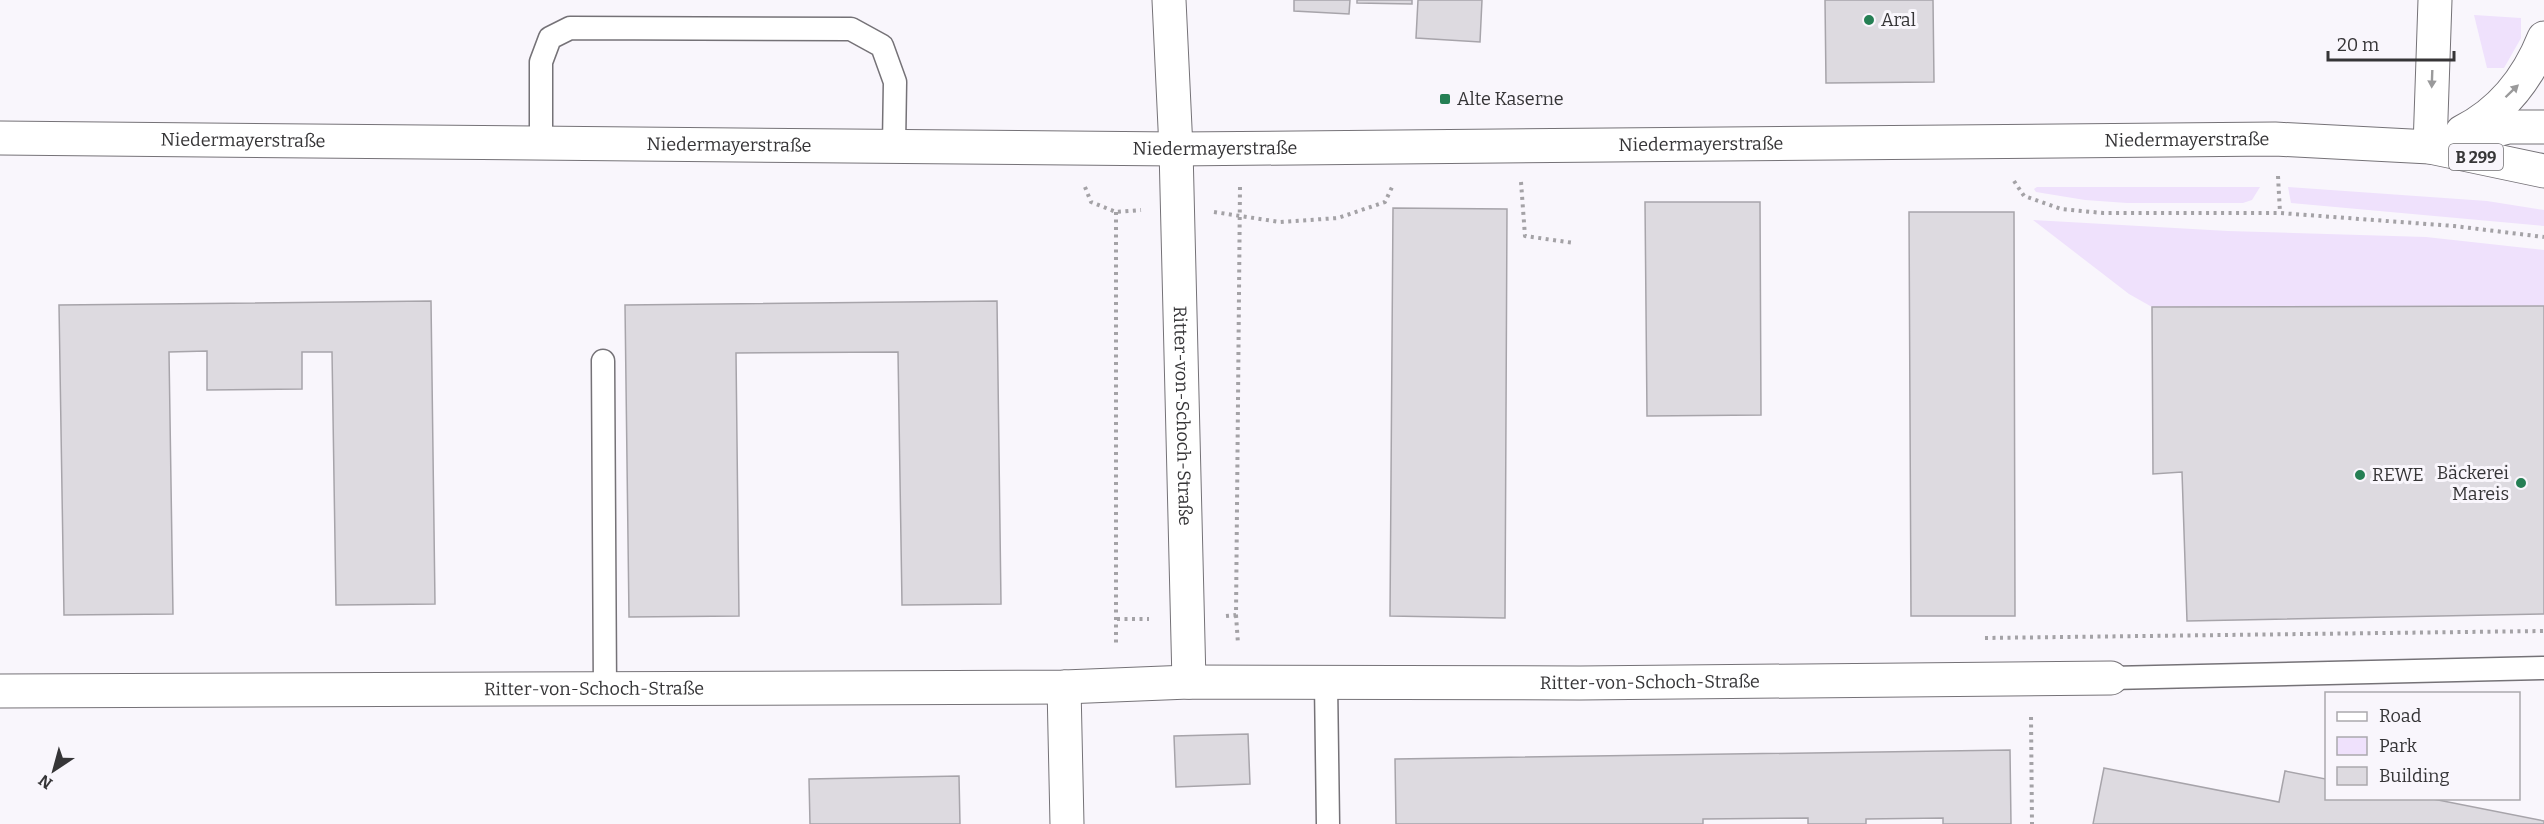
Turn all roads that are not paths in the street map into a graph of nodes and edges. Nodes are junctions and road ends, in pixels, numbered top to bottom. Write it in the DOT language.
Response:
graph roads {
  1 [pos="1169,0"];
  2 [pos="2435,0"];
  3 [pos="2544,38"];
  4 [pos="2544,127"];
  5 [pos="0,138"];
  6 [pos="541,142"];
  7 [pos="894,145"];
  8 [pos="2430,147"];
  9 [pos="1176,149"];
  10 [pos="2544,171"];
  11 [pos="603,362"];
  12 [pos="2544,668"];
  13 [pos="2111,678"];
  14 [pos="1189,682"];
  15 [pos="1326,683"];
  16 [pos="1064,687"];
  17 [pos="605,689"];
  18 [pos="0,691"];
  19 [pos="1067,824"];
  20 [pos="1328,824"];
  1 -- 9 [label="main road, Ritter-von-Schoch-Straße"];
  2 -- 8 [label="main road, B 299, one-way"];
  8 -- 3 [label="main road, one-way"];
  4 -- 8 [label="main road, Niedermayerstraße"];
  5 -- 6 [label="main road, Niedermayerstraße"];
  6 -- 7 [label="main road, Niedermayerstraße"];
  6 -- 7 [label="lane"];
  7 -- 9 [label="main road, Niedermayerstraße"];
  8 -- 9 [label="main road, Niedermayerstraße"];
  8 -- 10 [label="main road, Niedermayerstraße / B 299"];
  9 -- 14 [label="main road, Ritter-von-Schoch-Straße"];
  11 -- 17 [label="lane"];
  12 -- 13 [label="lane"];
  13 -- 15 [label="main road, Ritter-von-Schoch-Straße"];
  14 -- 15 [label="main road, Ritter-von-Schoch-Straße"];
  14 -- 16 [label="main road, Ritter-von-Schoch-Straße"];
  15 -- 20 [label="lane"];
  16 -- 17 [label="main road, Ritter-von-Schoch-Straße"];
  16 -- 19 [label="main road"];
  17 -- 18 [label="main road, Ritter-von-Schoch-Straße"];
}
